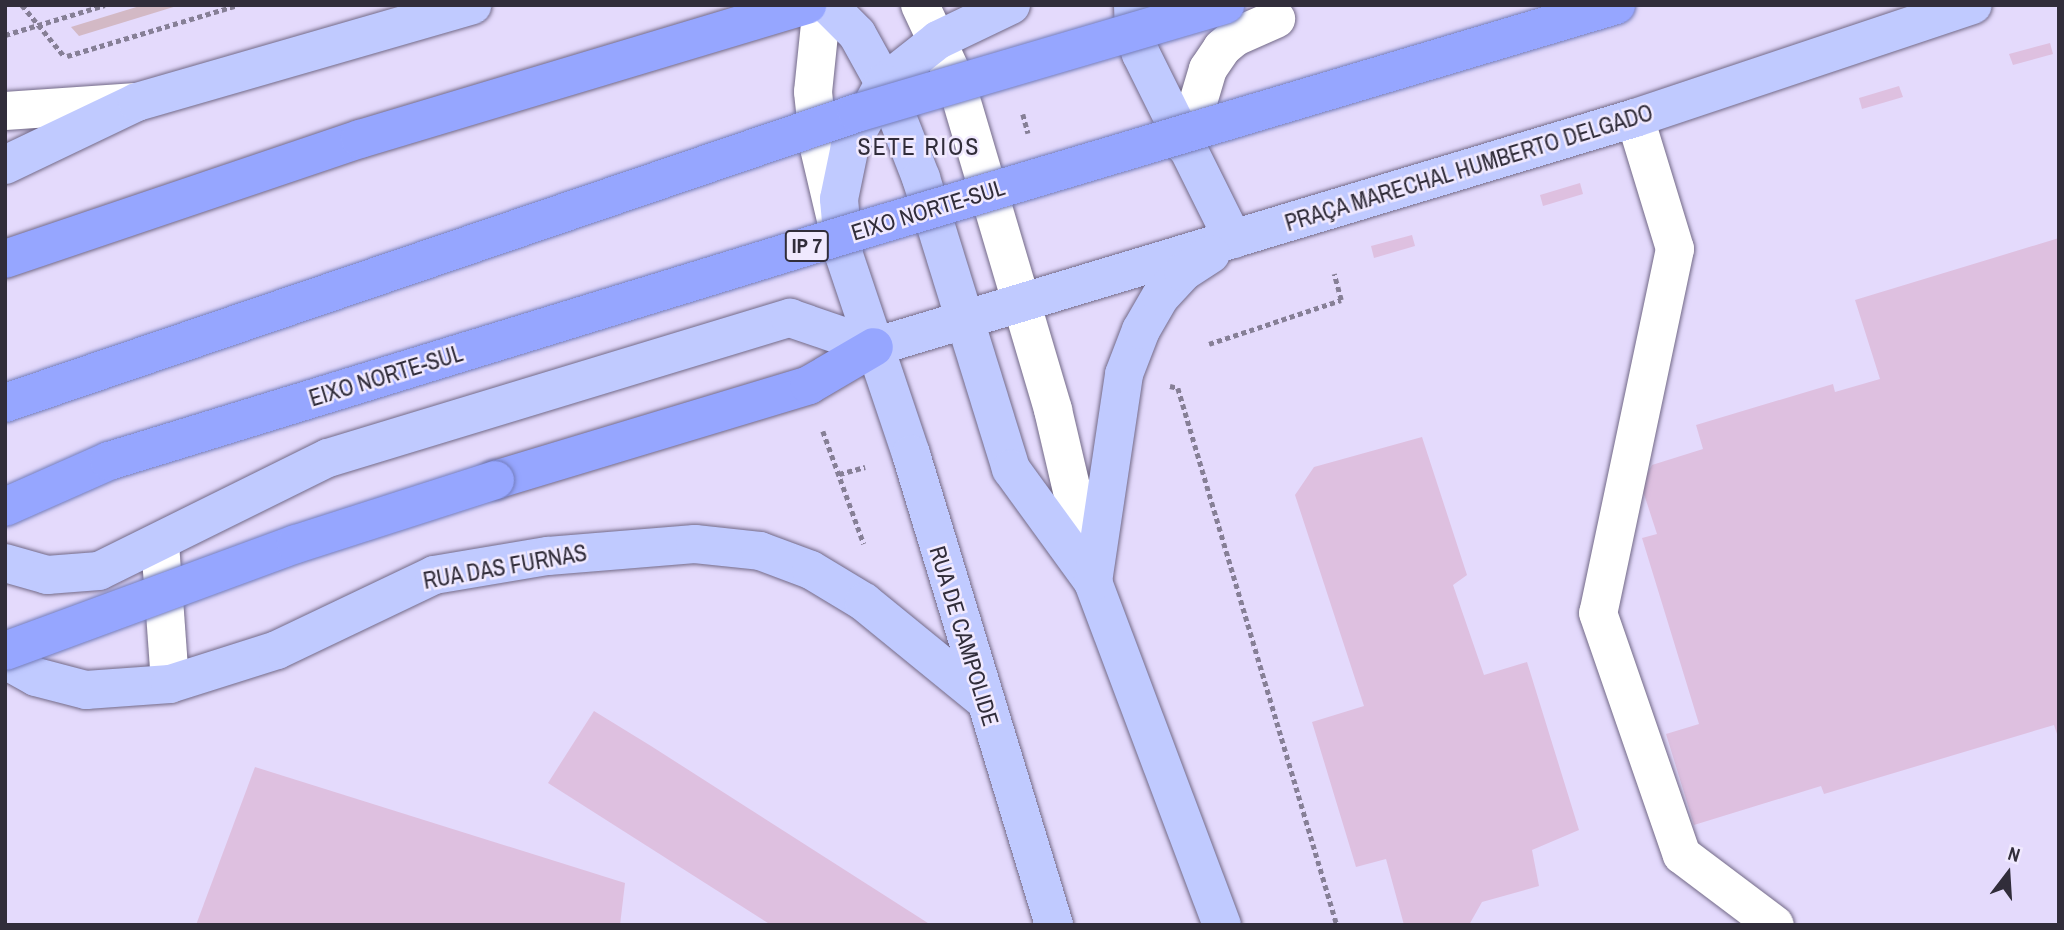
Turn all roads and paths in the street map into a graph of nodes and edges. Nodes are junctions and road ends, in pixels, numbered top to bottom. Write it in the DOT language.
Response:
graph roads {
  1 [pos="22,5"];
  2 [pos="106,5"];
  3 [pos="238,5"];
  4 [pos="472,5"];
  5 [pos="807,5"];
  6 [pos="822,5"];
  7 [pos="828,5"];
  8 [pos="920,5"];
  9 [pos="1011,5"];
  10 [pos="1133,5"];
  11 [pos="1225,5"];
  12 [pos="1616,5"];
  13 [pos="1973,5"];
  14 [pos="1276,19"];
  15 [pos="38,25"];
  16 [pos="5,35"];
  17 [pos="938,40"];
  18 [pos="65,57"];
  19 [pos="53,60"];
  20 [pos="884,83"];
  21 [pos="137,102"];
  22 [pos="5,111"];
  23 [pos="1635,118"];
  24 [pos="1185,146"];
  25 [pos="5,165"];
  26 [pos="1233,239"];
  27 [pos="844,255"];
  28 [pos="5,259"];
  29 [pos="1334,274"];
  30 [pos="1022,303"];
  31 [pos="963,320"];
  32 [pos="1209,344"];
  33 [pos="874,347"];
  34 [pos="1124,374"];
  35 [pos="809,385"];
  36 [pos="5,403"];
  37 [pos="911,454"];
  38 [pos="839,474"];
  39 [pos="5,507"];
  40 [pos="160,543"];
  41 [pos="5,563"];
  42 [pos="1093,582"];
  43 [pos="864,602"];
  44 [pos="5,651"];
  45 [pos="5,660"];
  46 [pos="170,684"];
  47 [pos="984,700"];
  48 [pos="1054,925"];
  49 [pos="1222,925"];
  50 [pos="1337,925"];
  51 [pos="1775,925"];
  1 -- 15 [label="path"];
  2 -- 15 [label="path"];
  3 -- 18 [label="path"];
  4 -- 21 [label="main road"];
  5 -- 28 [label="highway"];
  6 -- 27 [label="lane"];
  7 -- 20 [label="main road"];
  8 -- 17 [label="lane"];
  9 -- 17 [label="main road"];
  10 -- 24 [label="main road"];
  11 -- 36 [label="highway, bridge"];
  12 -- 39 [label="highway, EIXO NORTE-SUL / IP 7, bridge"];
  13 -- 23 [label="main road, PRAÇA MARECHAL HUMBERTO DELGADO"];
  14 -- 24 [label="lane"];
  15 -- 16 [label="path"];
  15 -- 18 [label="path"];
  17 -- 20 [label="main road"];
  17 -- 30 [label="lane"];
  18 -- 19 [label="path"];
  20 -- 27 [label="main road, RUA DE CAMPOLIDE"];
  20 -- 31 [label="main road"];
  21 -- 22 [label="lane"];
  21 -- 25 [label="main road"];
  23 -- 26 [label="main road, PRAÇA MARECHAL HUMBERTO DELGADO"];
  23 -- 51 [label="lane"];
  24 -- 26 [label="main road"];
  26 -- 30 [label="main road, PRAÇA MARECHAL HUMBERTO DELGADO"];
  26 -- 34 [label="main road"];
  27 -- 33 [label="main road, RUA DE CAMPOLIDE"];
  29 -- 32 [label="path"];
  30 -- 31 [label="main road, PRAÇA MARECHAL HUMBERTO DELGADO"];
  30 -- 42 [label="lane"];
  31 -- 33 [label="main road, PRAÇA MARECHAL HUMBERTO DELGADO"];
  31 -- 42 [label="main road"];
  33 -- 35 [label="highway"];
  33 -- 37 [label="main road, RUA DE CAMPOLIDE"];
  33 -- 40 [label="main road"];
  34 -- 42 [label="main road"];
  34 -- 50 [label="path"];
  35 -- 38 [label="path"];
  35 -- 44 [label="highway, bridge"];
  37 -- 38 [label="path"];
  37 -- 47 [label="main road, RUA DE CAMPOLIDE"];
  38 -- 43 [label="path"];
  40 -- 41 [label="main road"];
  40 -- 46 [label="lane"];
  42 -- 49 [label="main road"];
  43 -- 46 [label="main road, RUA DAS FURNAS"];
  43 -- 47 [label="main road, RUA DAS FURNAS"];
  45 -- 46 [label="main road, RUA DAS FURNAS"];
  47 -- 48 [label="main road, RUA DE CAMPOLIDE"];
}
